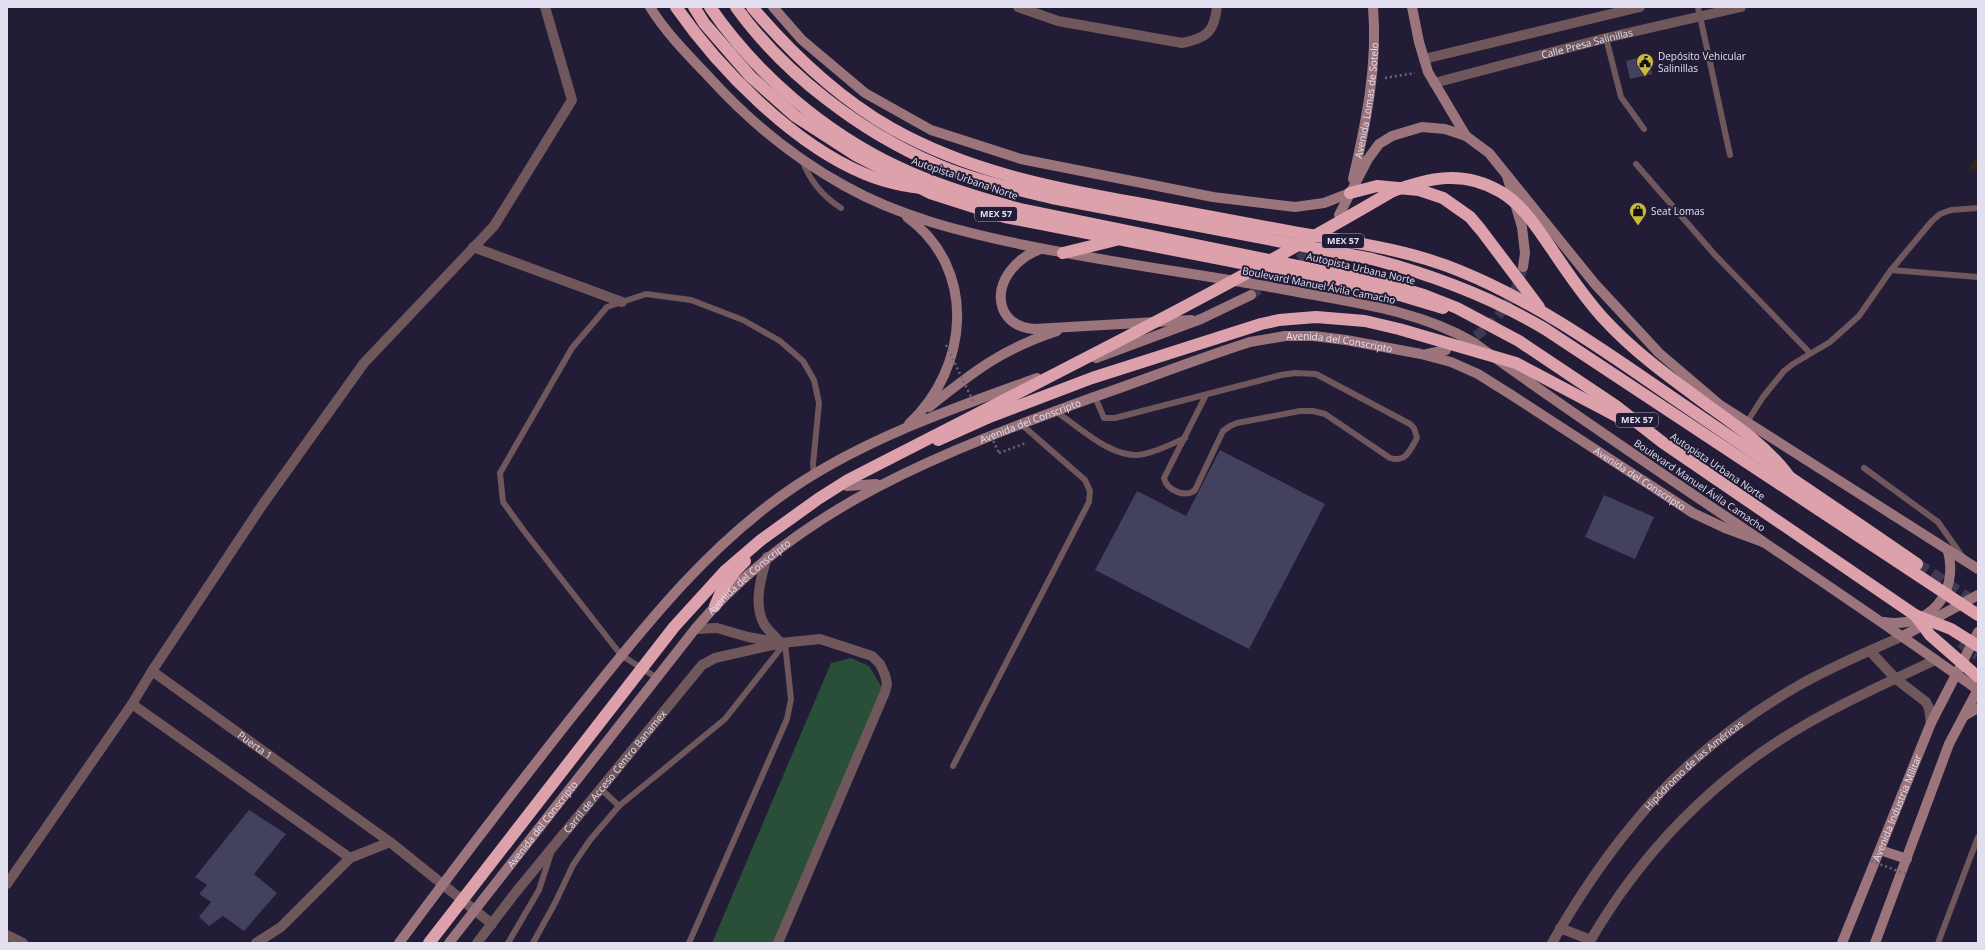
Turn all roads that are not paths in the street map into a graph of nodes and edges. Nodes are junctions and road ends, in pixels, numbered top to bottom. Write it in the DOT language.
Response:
graph roads {
  1 [pos="545,7"];
  2 [pos="650,7"];
  3 [pos="676,7"];
  4 [pos="694,7"];
  5 [pos="710,7"];
  6 [pos="736,7"];
  7 [pos="752,7"];
  8 [pos="773,7"];
  9 [pos="1018,7"];
  10 [pos="1217,7"];
  11 [pos="1373,7"];
  12 [pos="1412,7"];
  13 [pos="1640,7"];
  14 [pos="1741,7"];
  15 [pos="1699,12"];
  16 [pos="1606,38"];
  17 [pos="1424,59"];
  18 [pos="1434,83"];
  19 [pos="1644,129"];
  20 [pos="1466,136"];
  21 [pos="1730,155"];
  22 [pos="801,158"];
  23 [pos="1636,164"];
  24 [pos="1506,173"];
  25 [pos="959,190"];
  26 [pos="1350,193"];
  27 [pos="841,208"];
  28 [pos="1978,208"];
  29 [pos="901,212"];
  30 [pos="1339,215"];
  31 [pos="1120,238"];
  32 [pos="473,247"];
  33 [pos="1041,249"];
  34 [pos="1063,253"];
  35 [pos="1523,267"];
  36 [pos="1891,270"];
  37 [pos="1978,277"];
  38 [pos="1251,294"];
  39 [pos="622,302"];
  40 [pos="1542,311"];
  41 [pos="1201,320"];
  42 [pos="1072,327"];
  43 [pos="1446,350"];
  44 [pos="1810,353"];
  45 [pos="1421,354"];
  46 [pos="1206,395"];
  47 [pos="1095,397"];
  48 [pos="1055,411"];
  49 [pos="920,414"];
  50 [pos="1747,422"];
  51 [pos="1021,424"];
  52 [pos="903,430"];
  53 [pos="1184,438"];
  54 [pos="1662,442"];
  55 [pos="1864,468"];
  56 [pos="814,474"];
  57 [pos="882,484"];
  58 [pos="847,486"];
  59 [pos="1803,499"];
  60 [pos="1763,542"];
  61 [pos="1948,551"];
  62 [pos="768,556"];
  63 [pos="1966,562"];
  64 [pos="1917,564"];
  65 [pos="1978,569"];
  66 [pos="1892,592"];
  67 [pos="1978,595"];
  68 [pos="715,606"];
  69 [pos="1915,615"];
  70 [pos="1978,615"];
  71 [pos="1882,621"];
  72 [pos="695,629"];
  73 [pos="1978,632"];
  74 [pos="1903,636"];
  75 [pos="783,643"];
  76 [pos="1978,646"];
  77 [pos="1870,651"];
  78 [pos="621,655"];
  79 [pos="1935,660"];
  80 [pos="152,671"];
  81 [pos="1955,674"];
  82 [pos="1978,677"];
  83 [pos="657,678"];
  84 [pos="1896,679"];
  85 [pos="1978,690"];
  86 [pos="132,704"];
  87 [pos="1978,708"];
  88 [pos="1964,716"];
  89 [pos="1931,723"];
  90 [pos="953,766"];
  91 [pos="601,789"];
  92 [pos="619,806"];
  93 [pos="1978,837"];
  94 [pos="390,842"];
  95 [pos="553,848"];
  96 [pos="1880,850"];
  97 [pos="350,858"];
  98 [pos="1907,859"];
  99 [pos="7,884"];
  100 [pos="443,884"];
  101 [pos="475,910"];
  102 [pos="492,924"];
  103 [pos="1560,928"];
  104 [pos="7,935"];
  105 [pos="1590,942"];
  106 [pos="23,943"];
  107 [pos="256,943"];
  108 [pos="399,943"];
  109 [pos="429,943"];
  110 [pos="449,943"];
  111 [pos="477,943"];
  112 [pos="508,943"];
  113 [pos="532,943"];
  114 [pos="689,943"];
  115 [pos="778,943"];
  116 [pos="1552,943"];
  117 [pos="1842,943"];
  118 [pos="1875,943"];
  119 [pos="1938,943"];
  1 -- 32 [label="street"];
  2 -- 22 [label="main road, Boulevard Manuel Ávila Camacho"];
  3 -- 25 [label="highway, bridge"];
  4 -- 31 [label="highway, Boulevard Manuel Ávila Camacho / MEX 57"];
  5 -- 25 [label="highway, Autopista Urbana Norte, bridge"];
  6 -- 59 [label="highway, Autopista Urbana Norte, bridge"];
  7 -- 40 [label="highway, MEX 57"];
  8 -- 26 [label="main road"];
  9 -- 10 [label="street"];
  11 -- 26 [label="main road, Avenida Lomas de Sotelo"];
  12 -- 17 [label="main road"];
  13 -- 17 [label="street"];
  14 -- 15 [label="street, Calle Presa Salinillas"];
  15 -- 16 [label="street, Calle Presa Salinillas"];
  15 -- 21 [label="lane"];
  16 -- 18 [label="street, Calle Presa Salinillas"];
  16 -- 19 [label="lane"];
  17 -- 18 [label="main road"];
  18 -- 20 [label="main road"];
  20 -- 24 [label="main road"];
  20 -- 26 [label="main road"];
  22 -- 27 [label="lane"];
  22 -- 29 [label="main road, Boulevard Manuel Ávila Camacho"];
  23 -- 44 [label="lane"];
  24 -- 35 [label="main road"];
  24 -- 50 [label="main road"];
  25 -- 54 [label="highway, Autopista Urbana Norte, bridge"];
  26 -- 30 [label="main road"];
  26 -- 40 [label="highway"];
  28 -- 36 [label="lane"];
  29 -- 33 [label="main road, Boulevard Manuel Ávila Camacho"];
  29 -- 49 [label="main road"];
  31 -- 34 [label="highway"];
  31 -- 66 [label="highway, Boulevard Manuel Ávila Camacho / MEX 57"];
  32 -- 39 [label="street"];
  32 -- 80 [label="street"];
  33 -- 34 [label="main road, Boulevard Manuel Ávila Camacho"];
  33 -- 42 [label="main road"];
  34 -- 60 [label="main road, Boulevard Manuel Ávila Camacho"];
  36 -- 37 [label="lane"];
  36 -- 44 [label="lane"];
  38 -- 41 [label="main road"];
  39 -- 56 [label="lane"];
  39 -- 78 [label="lane"];
  40 -- 64 [label="highway, MEX 57"];
  41 -- 42 [label="main road"];
  41 -- 52 [label="main road"];
  42 -- 49 [label="main road"];
  43 -- 45 [label="main road"];
  44 -- 50 [label="lane"];
  45 -- 47 [label="main road, Avenida del Conscripto"];
  45 -- 60 [label="main road, Avenida del Conscripto"];
  46 -- 47 [label="lane"];
  46 -- 53 [label="lane"];
  46 -- 53 [label="lane"];
  47 -- 48 [label="main road, Avenida del Conscripto"];
  48 -- 51 [label="main road, Avenida del Conscripto"];
  48 -- 53 [label="lane"];
  49 -- 52 [label="main road"];
  50 -- 61 [label="main road"];
  51 -- 57 [label="main road, Avenida del Conscripto"];
  51 -- 90 [label="lane"];
  52 -- 56 [label="main road"];
  54 -- 58 [label="highway, bridge"];
  54 -- 69 [label="highway, Autopista Urbana Norte, bridge"];
  55 -- 63 [label="lane"];
  56 -- 78 [label="main road"];
  57 -- 58 [label="main road"];
  57 -- 62 [label="main road, Avenida del Conscripto"];
  58 -- 68 [label="highway"];
  59 -- 70 [label="highway, Autopista Urbana Norte, bridge"];
  59 -- 109 [label="highway, bridge"];
  60 -- 71 [label="main road, Boulevard Manuel Ávila Camacho"];
  61 -- 63 [label="main road"];
  61 -- 71 [label="main road"];
  62 -- 68 [label="main road, Avenida del Conscripto"];
  62 -- 75 [label="street"];
  63 -- 65 [label="main road"];
  67 -- 74 [label="main road"];
  68 -- 72 [label="main road, Avenida del Conscripto"];
  69 -- 76 [label="highway, Autopista Urbana Norte, bridge"];
  69 -- 82 [label="highway, bridge"];
  71 -- 74 [label="main road, Boulevard Manuel Ávila Camacho"];
  72 -- 75 [label="street"];
  72 -- 83 [label="main road, Avenida del Conscripto"];
  73 -- 81 [label="main road, Avenida Industria Militar"];
  74 -- 77 [label="street, Hipódromo de las Américas"];
  74 -- 79 [label="main road, Boulevard Manuel Ávila Camacho"];
  75 -- 91 [label="street, Carril de Acceso Centro Banamex"];
  75 -- 92 [label="lane"];
  75 -- 114 [label="lane"];
  75 -- 115 [label="street"];
  77 -- 84 [label="street"];
  77 -- 103 [label="street, Hipódromo de las Américas"];
  78 -- 83 [label="lane"];
  78 -- 100 [label="main road"];
  79 -- 81 [label="main road, Boulevard Manuel Ávila Camacho"];
  79 -- 84 [label="street"];
  80 -- 86 [label="street"];
  80 -- 94 [label="street, Puerta 1"];
  81 -- 85 [label="main road, Boulevard Manuel Ávila Camacho"];
  81 -- 89 [label="main road, Avenida Industria Militar"];
  83 -- 101 [label="main road, Avenida del Conscripto"];
  84 -- 89 [label="street"];
  84 -- 105 [label="street"];
  85 -- 88 [label="main road"];
  86 -- 97 [label="street"];
  86 -- 99 [label="street"];
  87 -- 88 [label="main road"];
  88 -- 98 [label="main road"];
  89 -- 96 [label="main road, Avenida Industria Militar"];
  91 -- 92 [label="lane"];
  91 -- 95 [label="street, Carril de Acceso Centro Banamex"];
  92 -- 113 [label="lane"];
  93 -- 119 [label="lane"];
  94 -- 97 [label="street"];
  94 -- 100 [label="street, Puerta 1"];
  95 -- 102 [label="street, Carril de Acceso Centro Banamex"];
  95 -- 112 [label="lane"];
  96 -- 98 [label="main road"];
  96 -- 117 [label="main road, Avenida Industria Militar"];
  97 -- 107 [label="street"];
  98 -- 118 [label="main road"];
  100 -- 101 [label="street, Puerta 1"];
  100 -- 108 [label="main road"];
  101 -- 102 [label="street, Puerta 1"];
  101 -- 110 [label="main road, Avenida del Conscripto"];
  102 -- 111 [label="street, Carril de Acceso Centro Banamex"];
  103 -- 105 [label="street"];
  103 -- 116 [label="street, Hipódromo de las Américas"];
  104 -- 106 [label="street"];
}
